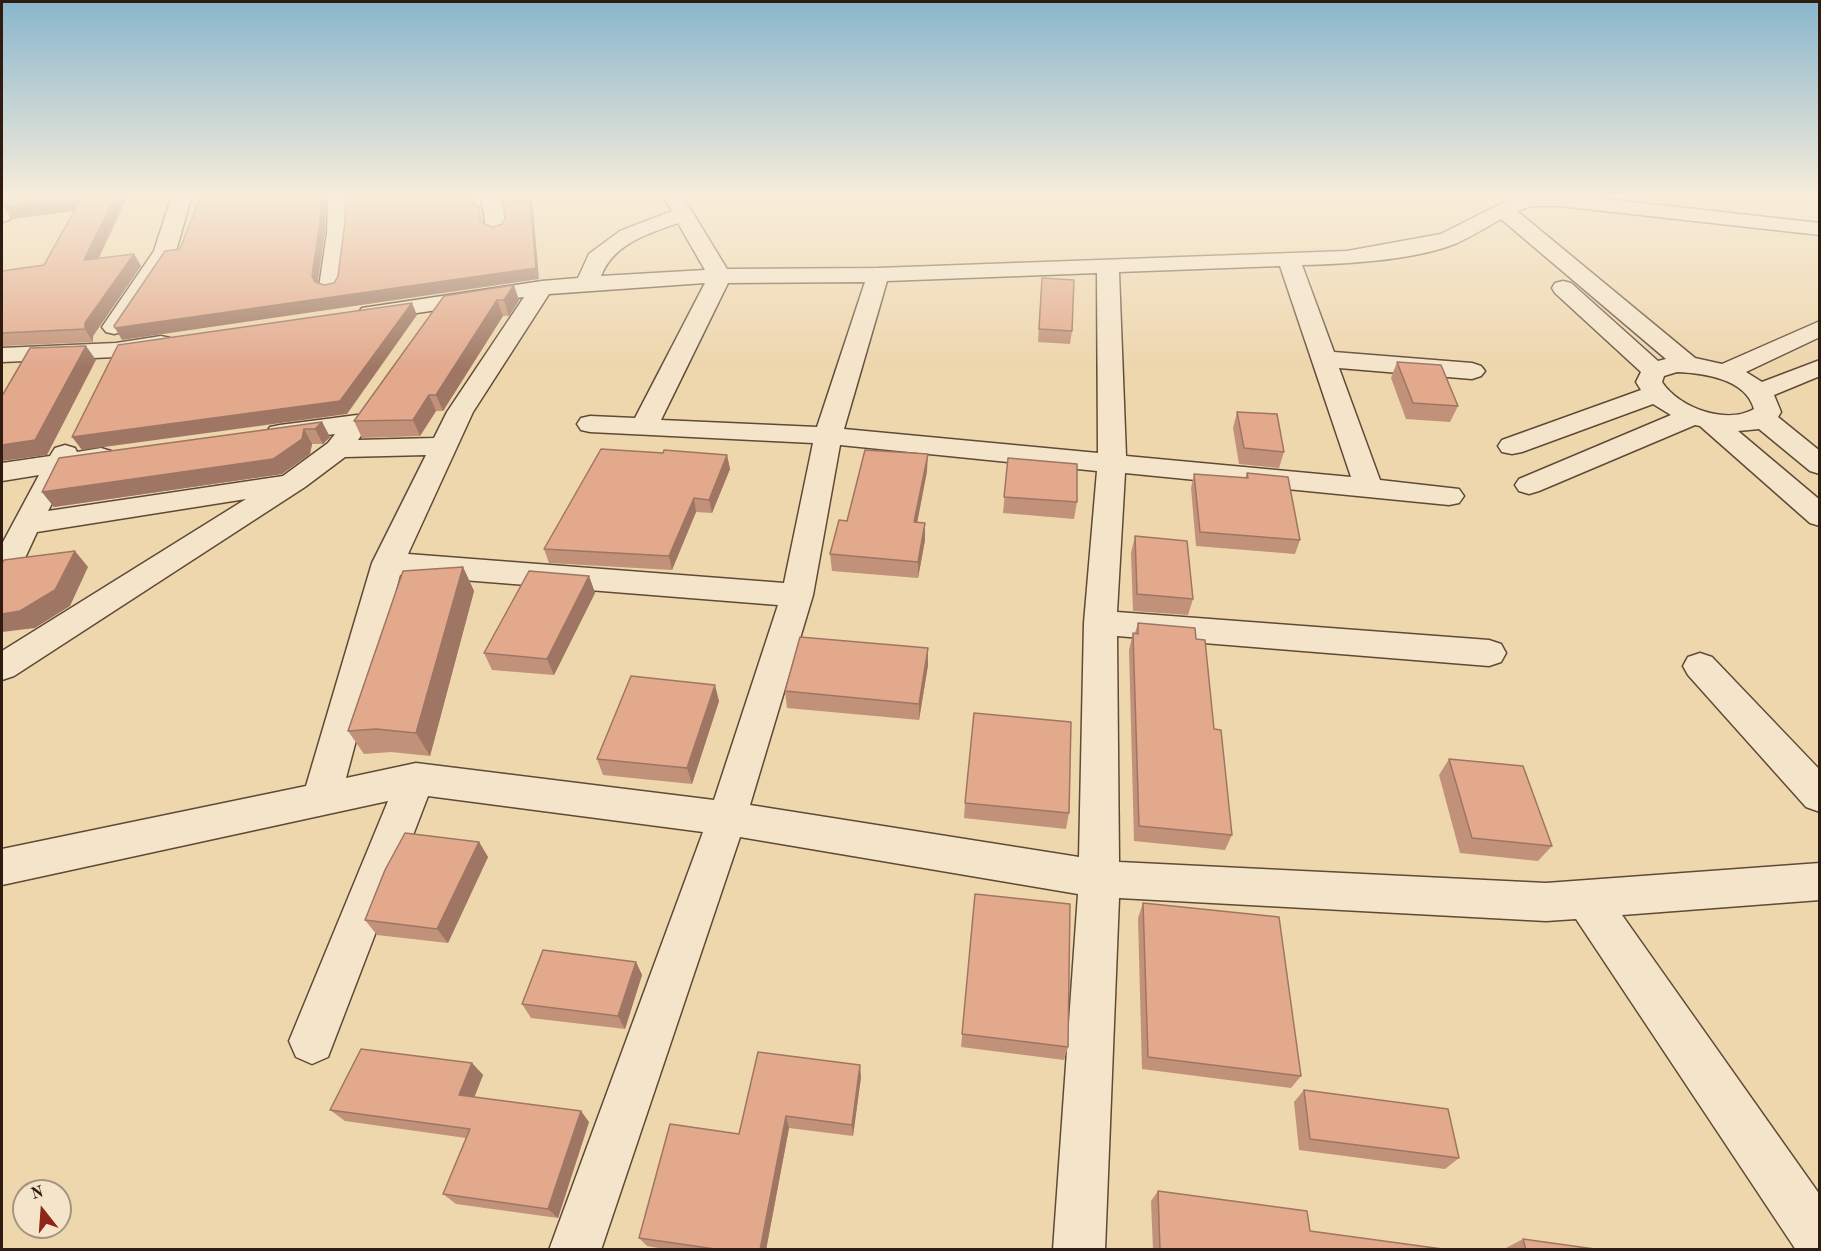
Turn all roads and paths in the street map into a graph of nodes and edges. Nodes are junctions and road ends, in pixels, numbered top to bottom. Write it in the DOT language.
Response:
graph roads {
  1 [pos="163,253"];
  2 [pos="334,253"];
  3 [pos="604,253"];
  4 [pos="706,253"];
  5 [pos="1371,253"];
  6 [pos="1524,253"];
  7 [pos="1555,253"];
  8 [pos="1289,260"];
  9 [pos="1108,265"];
  10 [pos="878,275"];
  11 [pos="720,276"];
  12 [pos="587,284"];
  13 [pos="330,287"];
  14 [pos="542,288"];
  15 [pos="440,303"];
  16 [pos="346,317"];
  17 [pos="1820,328"];
  18 [pos="421,331"];
  19 [pos="184,340"];
  20 [pos="116,350"];
  21 [pos="2,355"];
  22 [pos="1323,358"];
  23 [pos="1688,364"];
  24 [pos="1820,367"];
  25 [pos="1472,371"];
  26 [pos="1725,372"];
  27 [pos="101,380"];
  28 [pos="1654,382"];
  29 [pos="1761,405"];
  30 [pos="1701,418"];
  31 [pos="590,424"];
  32 [pos="644,427"];
  33 [pos="76,431"];
  34 [pos="828,436"];
  35 [pos="251,437"];
  36 [pos="442,446"];
  37 [pos="1512,446"];
  38 [pos="338,449"];
  39 [pos="120,454"];
  40 [pos="61,462"];
  41 [pos="1112,464"];
  42 [pos="1820,465"];
  43 [pos="2,472"];
  44 [pos="295,481"];
  45 [pos="1529,485"];
  46 [pos="1369,489"];
  47 [pos="1449,496"];
  48 [pos="1820,516"];
  49 [pos="26,525"];
  50 [pos="388,563"];
  51 [pos="2,576"];
  52 [pos="797,595"];
  53 [pos="1100,623"];
  54 [pos="1489,653"];
  55 [pos="1700,666"];
  56 [pos="2,667"];
  57 [pos="416,779"];
  58 [pos="1820,796"];
  59 [pos="321,800"];
  60 [pos="727,818"];
  61 [pos="2,867"];
  62 [pos="1099,879"];
  63 [pos="1820,881"];
  64 [pos="1586,899"];
  65 [pos="312,1041"];
  66 [pos="1820,1240"];
  67 [pos="575,1250"];
  68 [pos="1079,1250"];
  1 -- 20 [label="street"];
  2 -- 13 [label="street"];
  3 -- 12 [label="street"];
  4 -- 11 [label="street"];
  5 -- 8 [label="street"];
  6 -- 28 [label="street"];
  7 -- 23 [label="street"];
  8 -- 9 [label="street"];
  8 -- 22 [label="street"];
  9 -- 10 [label="street"];
  9 -- 41 [label="street"];
  10 -- 11 [label="street"];
  10 -- 34 [label="street"];
  11 -- 12 [label="street"];
  11 -- 32 [label="street"];
  12 -- 14 [label="street"];
  14 -- 15 [label="street"];
  14 -- 36 [label="street"];
  15 -- 16 [label="street"];
  15 -- 18 [label="street"];
  17 -- 26 [label="street"];
  19 -- 20 [label="street"];
  20 -- 21 [label="street"];
  20 -- 27 [label="street"];
  22 -- 25 [label="street"];
  22 -- 46 [label="street"];
  23 -- 26 [label="street"];
  23 -- 28 [label="street"];
  24 -- 29 [label="street"];
  26 -- 29 [label="street"];
  28 -- 30 [label="street"];
  28 -- 37 [label="street"];
  29 -- 30 [label="street"];
  29 -- 42 [label="street"];
  30 -- 45 [label="street"];
  30 -- 48 [label="street"];
  31 -- 32 [label="street"];
  32 -- 34 [label="street"];
  33 -- 40 [label="street"];
  34 -- 41 [label="street"];
  34 -- 52 [label="street"];
  35 -- 38 [label="street"];
  36 -- 38 [label="street"];
  36 -- 50 [label="street"];
  38 -- 44 [label="street"];
  39 -- 40 [label="street"];
  40 -- 43 [label="street"];
  40 -- 49 [label="street"];
  41 -- 46 [label="street"];
  41 -- 53 [label="street"];
  44 -- 49 [label="street"];
  44 -- 56 [label="street"];
  46 -- 47 [label="street"];
  49 -- 51 [label="street"];
  50 -- 52 [label="street"];
  50 -- 59 [label="street"];
  52 -- 60 [label="street"];
  53 -- 54 [label="street"];
  53 -- 62 [label="street"];
  55 -- 58 [label="street"];
  57 -- 59 [label="street"];
  57 -- 60 [label="street"];
  57 -- 65 [label="street"];
  59 -- 61 [label="street"];
  60 -- 62 [label="street"];
  60 -- 67 [label="street"];
  62 -- 64 [label="street"];
  62 -- 68 [label="street"];
  63 -- 64 [label="street"];
  64 -- 66 [label="street"];
}
